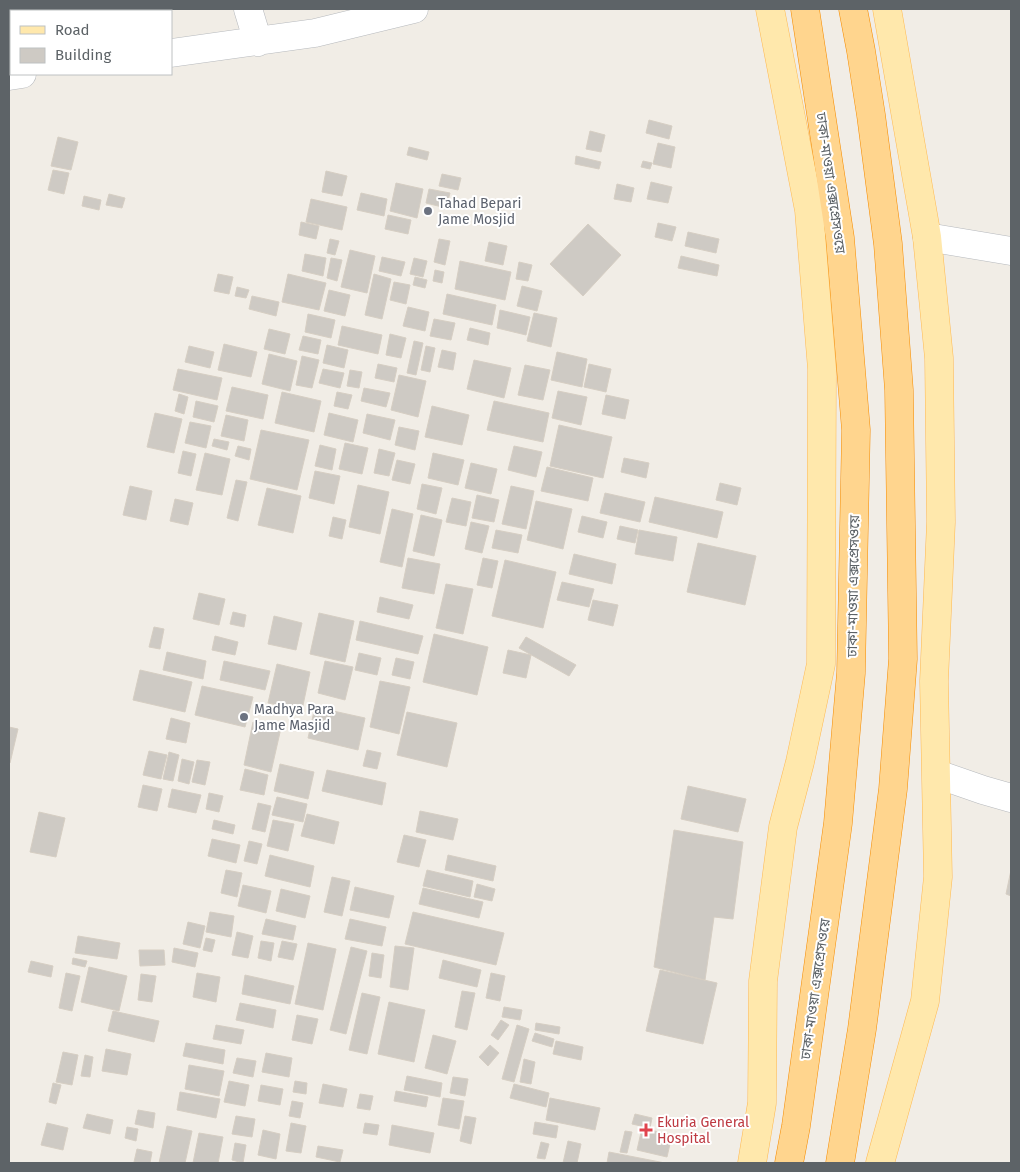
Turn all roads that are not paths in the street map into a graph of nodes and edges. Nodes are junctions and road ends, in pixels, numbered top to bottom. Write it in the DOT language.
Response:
graph roads {
  1 [pos="248,9"];
  2 [pos="414,9"];
  3 [pos="770,9"];
  4 [pos="805,9"];
  5 [pos="853,9"];
  6 [pos="887,9"];
  7 [pos="258,42"];
  8 [pos="172,53"];
  9 [pos="927,237"];
  10 [pos="1011,251"];
  11 [pos="937,774"];
  12 [pos="1011,798"];
  13 [pos="752,1163"];
  14 [pos="790,1163"];
  15 [pos="840,1163"];
  16 [pos="880,1163"];
  1 -- 7 [label="street"];
  2 -- 7 [label="street"];
  3 -- 13 [label="main road"];
  4 -- 14 [label="highway, ঢাকা-মাওয়া এক্সপ্রেসওয়ে"];
  5 -- 15 [label="highway"];
  6 -- 9 [label="main road"];
  7 -- 8 [label="street"];
  9 -- 10 [label="street"];
  9 -- 11 [label="main road"];
  11 -- 12 [label="street"];
  11 -- 16 [label="main road"];
}
